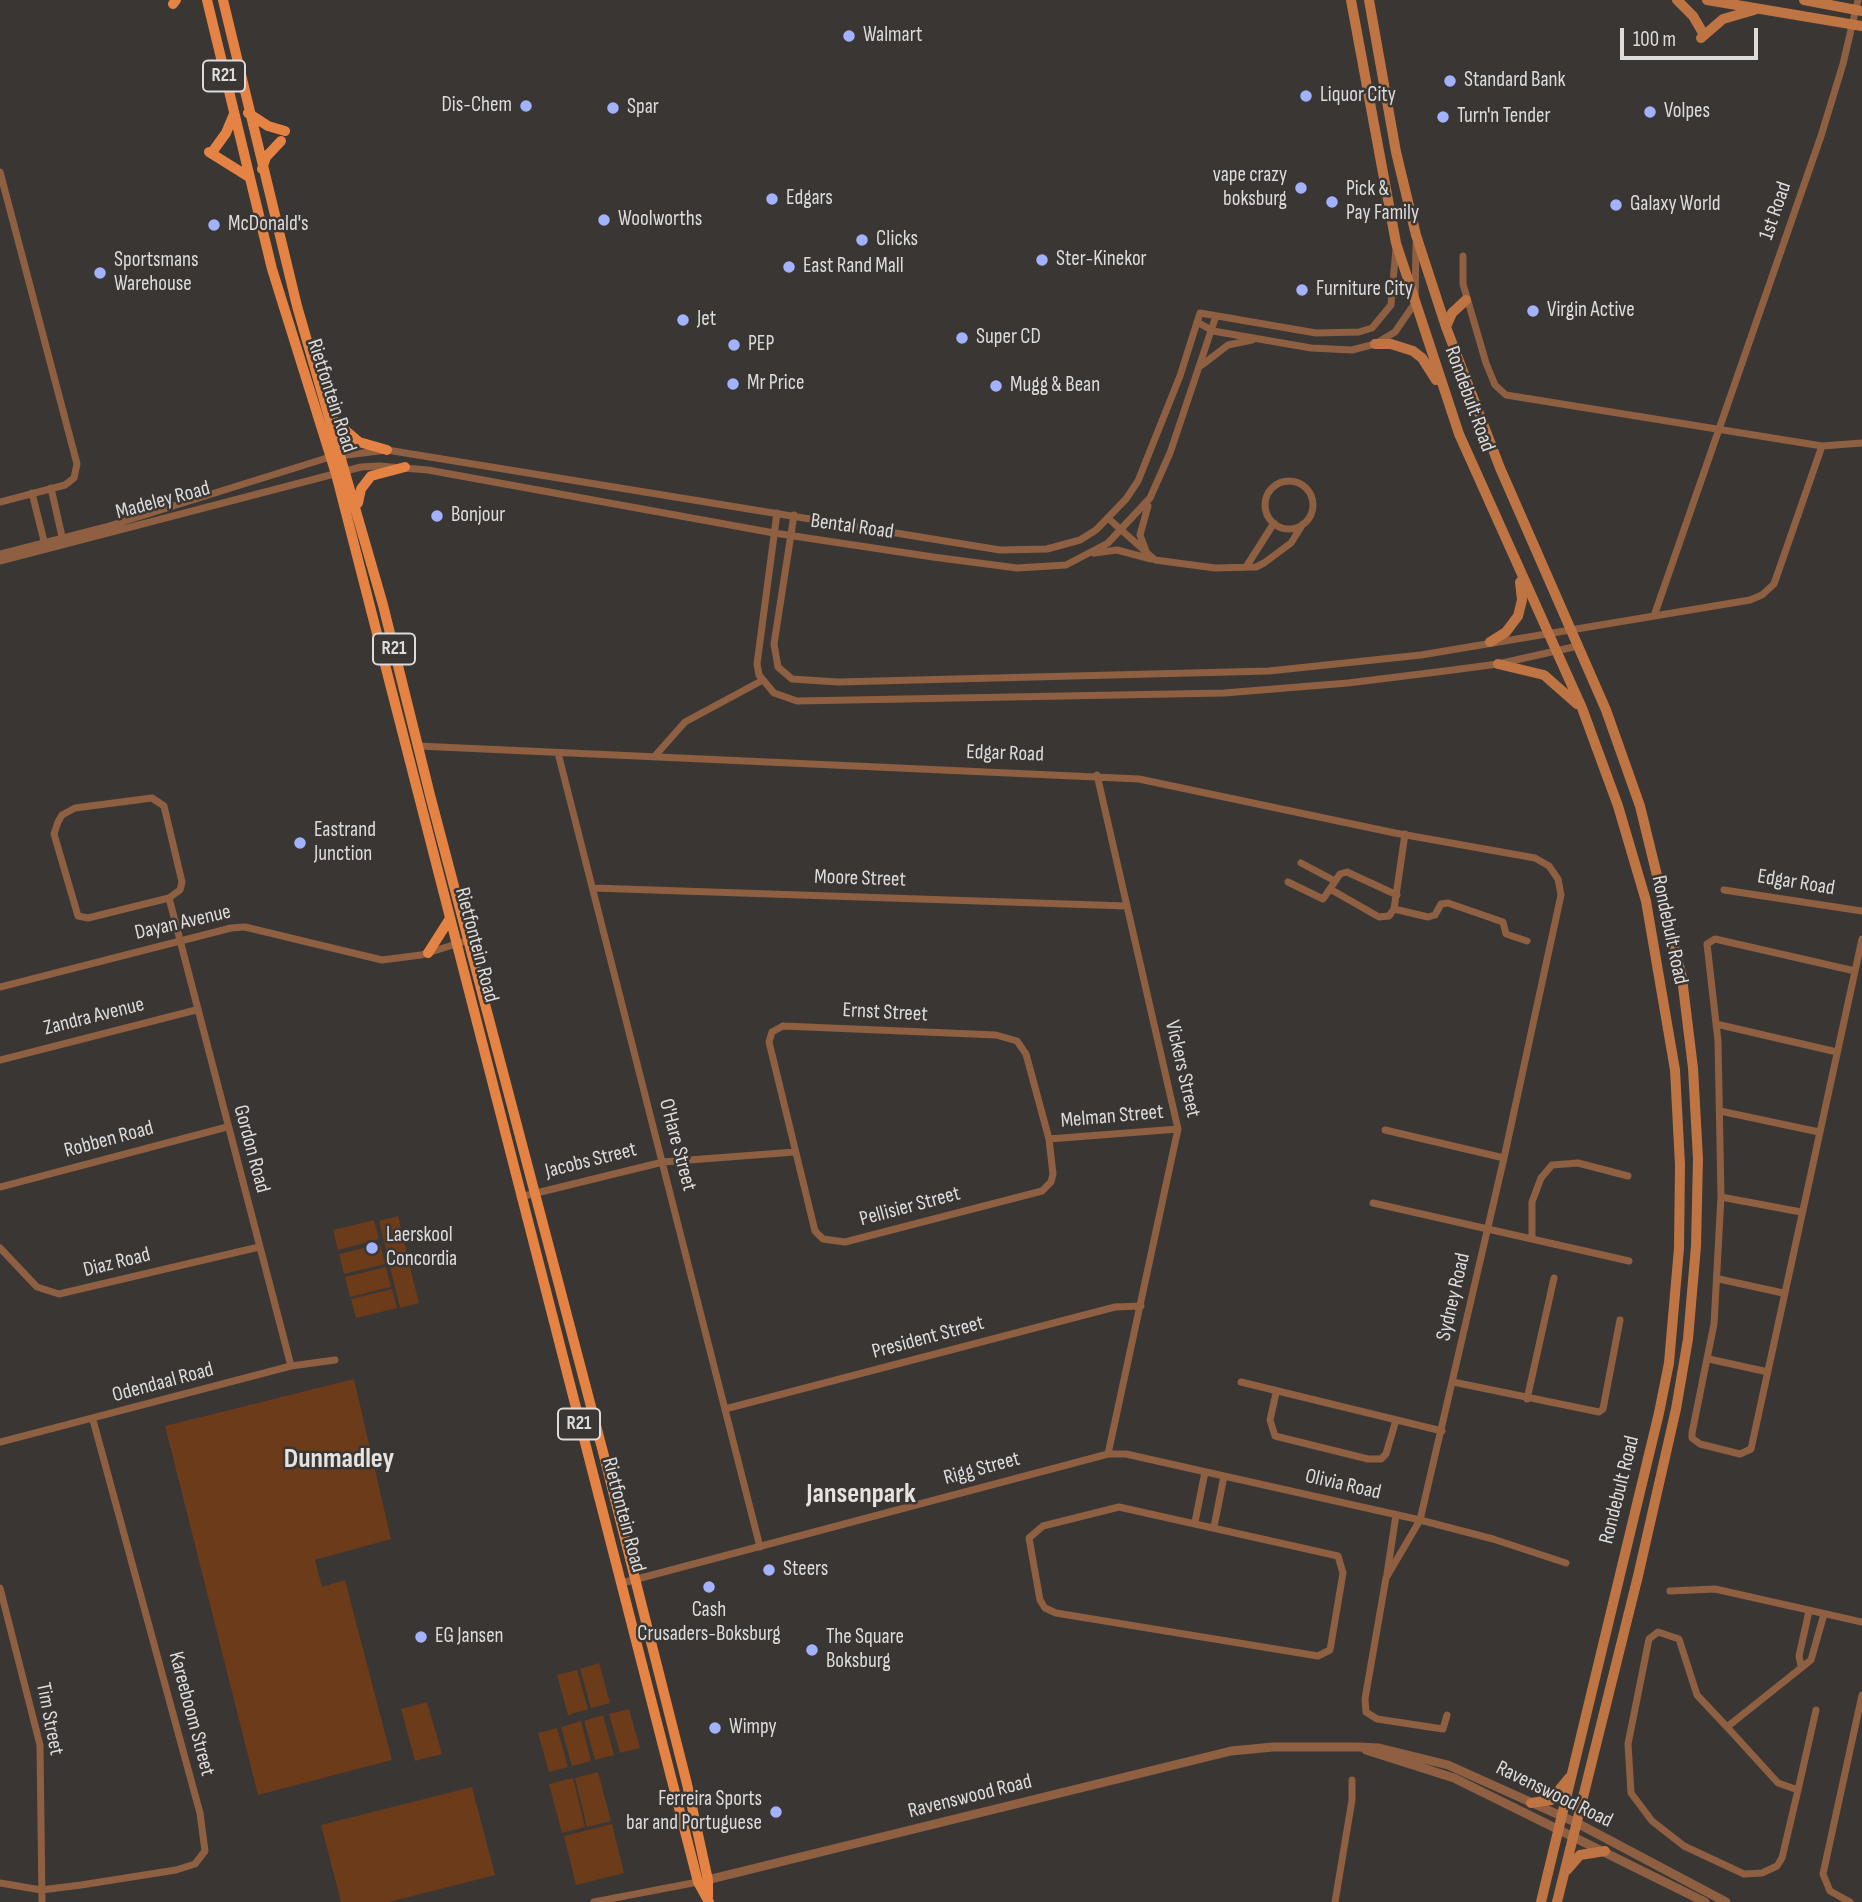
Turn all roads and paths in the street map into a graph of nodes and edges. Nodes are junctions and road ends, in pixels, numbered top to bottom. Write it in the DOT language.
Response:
graph roads {
  1 [pos="207,0"];
  2 [pos="223,0"];
  3 [pos="1351,0"];
  4 [pos="1677,0"];
  5 [pos="1707,0"];
  6 [pos="1804,0"];
  7 [pos="1371,3"];
  8 [pos="1858,7"];
  9 [pos="1757,9"];
  10 [pos="1857,25"];
  11 [pos="234,113"];
  12 [pos="248,113"];
  13 [pos="262,169"];
  14 [pos="0,172"];
  15 [pos="249,177"];
  16 [pos="1416,235"];
  17 [pos="1396,243"];
  18 [pos="1463,257"];
  19 [pos="1466,300"];
  20 [pos="1415,303"];
  21 [pos="1216,316"];
  22 [pos="1197,322"];
  23 [pos="1446,327"];
  24 [pos="1213,331"];
  25 [pos="1256,339"];
  26 [pos="1375,344"];
  27 [pos="1197,371"];
  28 [pos="1445,394"];
  29 [pos="328,416"];
  30 [pos="1717,431"];
  31 [pos="1862,443"];
  32 [pos="1822,446"];
  33 [pos="387,450"];
  34 [pos="336,456"];
  35 [pos="405,467"];
  36 [pos="341,473"];
  37 [pos="51,488"];
  38 [pos="32,493"];
  39 [pos="1150,498"];
  40 [pos="0,502"];
  41 [pos="357,509"];
  42 [pos="777,513"];
  43 [pos="794,515"];
  44 [pos="1109,519"];
  45 [pos="1274,523"];
  46 [pos="1304,524"];
  47 [pos="1121,531"];
  48 [pos="774,533"];
  49 [pos="792,535"];
  50 [pos="63,541"];
  51 [pos="45,545"];
  52 [pos="1092,553"];
  53 [pos="0,554"];
  54 [pos="1153,559"];
  55 [pos="0,561"];
  56 [pos="1246,567"];
  57 [pos="1518,569"];
  58 [pos="1654,617"];
  59 [pos="1571,628"];
  60 [pos="1549,633"];
  61 [pos="1490,642"];
  62 [pos="1578,646"];
  63 [pos="1557,652"];
  64 [pos="1498,664"];
  65 [pos="763,680"];
  66 [pos="1582,708"];
  67 [pos="418,746"];
  68 [pos="558,753"];
  69 [pos="654,757"];
  70 [pos="1097,775"];
  71 [pos="1405,834"];
  72 [pos="1301,863"];
  73 [pos="1335,881"];
  74 [pos="1288,882"];
  75 [pos="593,888"];
  76 [pos="1330,889"];
  77 [pos="1724,890"];
  78 [pos="1396,895"];
  79 [pos="1561,895"];
  80 [pos="169,898"];
  81 [pos="1126,906"];
  82 [pos="1394,909"];
  83 [pos="1862,911"];
  84 [pos="449,920"];
  85 [pos="1862,939"];
  86 [pos="469,940"];
  87 [pos="1527,940"];
  88 [pos="179,941"];
  89 [pos="456,944"];
  90 [pos="428,953"];
  91 [pos="1855,971"];
  92 [pos="0,987"];
  93 [pos="196,1010"];
  94 [pos="1716,1024"];
  95 [pos="1837,1052"];
  96 [pos="0,1060"];
  97 [pos="1720,1111"];
  98 [pos="227,1127"];
  99 [pos="1178,1129"];
  100 [pos="1385,1130"];
  101 [pos="519,1131"];
  102 [pos="1819,1132"];
  103 [pos="505,1135"];
  104 [pos="1049,1139"];
  105 [pos="795,1152"];
  106 [pos="1504,1158"];
  107 [pos="663,1161"];
  108 [pos="1629,1176"];
  109 [pos="0,1187"];
  110 [pos="535,1193"];
  111 [pos="520,1197"];
  112 [pos="1721,1197"];
  113 [pos="1373,1203"];
  114 [pos="1801,1212"];
  115 [pos="1488,1227"];
  116 [pos="1532,1238"];
  117 [pos="259,1247"];
  118 [pos="0,1248"];
  119 [pos="1629,1261"];
  120 [pos="1554,1278"];
  121 [pos="1719,1279"];
  122 [pos="1783,1293"];
  123 [pos="1141,1306"];
  124 [pos="1620,1320"];
  125 [pos="1709,1359"];
  126 [pos="335,1360"];
  127 [pos="291,1366"];
  128 [pos="1768,1372"];
  129 [pos="1241,1382"];
  130 [pos="1452,1382"];
  131 [pos="1276,1393"];
  132 [pos="1527,1399"];
  133 [pos="725,1409"];
  134 [pos="93,1420"];
  135 [pos="1395,1420"];
  136 [pos="1441,1431"];
  137 [pos="0,1442"];
  138 [pos="603,1452"];
  139 [pos="1108,1454"];
  140 [pos="588,1457"];
  141 [pos="1205,1472"];
  142 [pos="1224,1476"];
  143 [pos="1396,1515"];
  144 [pos="1420,1520"];
  145 [pos="1195,1522"];
  146 [pos="1214,1527"];
  147 [pos="760,1547"];
  148 [pos="1566,1563"];
  149 [pos="1386,1578"];
  150 [pos="636,1580"];
  151 [pos="622,1583"];
  152 [pos="0,1588"];
  153 [pos="1670,1591"];
  154 [pos="1809,1611"];
  155 [pos="1824,1614"];
  156 [pos="1862,1622"];
  157 [pos="1801,1666"];
  158 [pos="1862,1695"];
  159 [pos="1816,1710"];
  160 [pos="1447,1715"];
  161 [pos="1727,1727"];
  162 [pos="1358,1747"];
  163 [pos="1573,1773"];
  164 [pos="1352,1780"];
  165 [pos="1798,1790"];
  166 [pos="1531,1804"];
  167 [pos="1562,1817"];
  168 [pos="1577,1823"];
  169 [pos="1558,1831"];
  170 [pos="1573,1837"];
  171 [pos="1605,1851"];
  172 [pos="1565,1872"];
  173 [pos="703,1881"];
  174 [pos="0,1882"];
  175 [pos="41,1891"];
  176 [pos="709,1901"];
  177 [pos="42,1902"];
  178 [pos="594,1902"];
  179 [pos="1335,1902"];
  180 [pos="1541,1902"];
  181 [pos="1557,1902"];
  182 [pos="1705,1902"];
  183 [pos="1726,1902"];
  184 [pos="1850,1902"];
  1 -- 11 [label="main road, Rietfontein Road / R21"];
  2 -- 12 [label="main road, Rietfontein Road / R21"];
  3 -- 17 [label="main road, Rondebult Road"];
  4 -- 9 [label="main road"];
  5 -- 9 [label="main road"];
  6 -- 8 [label="main road"];
  7 -- 16 [label="main road, Rondebult Road"];
  8 -- 10 [label="street, 1st Road"];
  9 -- 10 [label="main road"];
  10 -- 30 [label="street, 1st Road"];
  11 -- 15 [label="main road, Rietfontein Road / R21"];
  11 -- 15 [label="main road"];
  12 -- 13 [label="main road, Rietfontein Road / R21"];
  12 -- 13 [label="main road"];
  13 -- 29 [label="main road, Rietfontein Road / R21"];
  14 -- 37 [label="street"];
  15 -- 34 [label="main road, Rietfontein Road / R21"];
  16 -- 20 [label="street"];
  16 -- 23 [label="main road, Rondebult Road"];
  17 -- 20 [label="main road, Rondebult Road"];
  17 -- 21 [label="street"];
  18 -- 19 [label="street"];
  19 -- 23 [label="main road"];
  19 -- 30 [label="street"];
  20 -- 26 [label="street"];
  20 -- 28 [label="main road, Rondebult Road"];
  21 -- 22 [label="street, Bental Road"];
  21 -- 24 [label="street, Bental Road"];
  22 -- 24 [label="street"];
  22 -- 44 [label="street, Bental Road"];
  23 -- 59 [label="main road, Rondebult Road"];
  24 -- 25 [label="street"];
  24 -- 27 [label="street, Bental Road"];
  25 -- 26 [label="street"];
  25 -- 27 [label="street"];
  26 -- 28 [label="main road"];
  27 -- 39 [label="street, Bental Road"];
  28 -- 57 [label="main road, Rondebult Road"];
  29 -- 33 [label="main road"];
  29 -- 34 [label="main road, Rietfontein Road / R21"];
  30 -- 32 [label="street"];
  30 -- 58 [label="street, 1st Road"];
  31 -- 32 [label="street"];
  32 -- 58 [label="street"];
  33 -- 34 [label="street, Bental Road"];
  33 -- 42 [label="street, Bental Road"];
  34 -- 36 [label="main road, Rietfontein Road / R21"];
  34 -- 50 [label="street, Madeley Road"];
  35 -- 36 [label="street, Bental Road"];
  35 -- 41 [label="main road"];
  35 -- 48 [label="street, Bental Road"];
  36 -- 41 [label="main road, Rietfontein Road / R21"];
  36 -- 50 [label="street, Madeley Road"];
  36 -- 84 [label="main road, Rietfontein Road / R21"];
  37 -- 38 [label="street"];
  37 -- 50 [label="street"];
  38 -- 40 [label="street"];
  38 -- 51 [label="street"];
  39 -- 47 [label="street, Bental Road"];
  39 -- 54 [label="street"];
  41 -- 67 [label="main road, Rietfontein Road / R21"];
  42 -- 43 [label="street, Bental Road"];
  42 -- 48 [label="street"];
  43 -- 44 [label="street, Bental Road"];
  43 -- 49 [label="street"];
  44 -- 47 [label="street"];
  45 -- 46 [label="street"];
  45 -- 46 [label="street"];
  45 -- 56 [label="street"];
  46 -- 56 [label="street"];
  47 -- 52 [label="street, Bental Road"];
  47 -- 54 [label="street"];
  48 -- 49 [label="street, Bental Road"];
  48 -- 65 [label="street"];
  49 -- 52 [label="street, Bental Road"];
  49 -- 61 [label="street"];
  50 -- 51 [label="street, Madeley Road"];
  51 -- 53 [label="street, Madeley Road"];
  51 -- 55 [label="street, Madeley Road"];
  52 -- 54 [label="street"];
  54 -- 56 [label="street"];
  57 -- 60 [label="main road, Rondebult Road"];
  57 -- 61 [label="main road"];
  58 -- 59 [label="street"];
  59 -- 60 [label="street"];
  59 -- 62 [label="main road, Rondebult Road"];
  60 -- 61 [label="street"];
  60 -- 63 [label="main road, Rondebult Road"];
  62 -- 63 [label="street"];
  62 -- 168 [label="main road, Rondebult Road"];
  63 -- 64 [label="street"];
  63 -- 66 [label="main road, Rondebult Road"];
  64 -- 65 [label="street"];
  64 -- 66 [label="main road"];
  65 -- 69 [label="street"];
  66 -- 163 [label="main road, Rondebult Road"];
  67 -- 68 [label="street, Edgar Road"];
  67 -- 86 [label="main road, Rietfontein Road / R21"];
  68 -- 69 [label="street, Edgar Road"];
  68 -- 75 [label="street, O'Hare Street"];
  69 -- 70 [label="street, Edgar Road"];
  70 -- 71 [label="street, Edgar Road"];
  70 -- 81 [label="street, Vickers Street"];
  71 -- 78 [label="street"];
  71 -- 79 [label="street, Edgar Road"];
  72 -- 73 [label="street"];
  73 -- 76 [label="street"];
  73 -- 78 [label="street"];
  74 -- 76 [label="street"];
  75 -- 81 [label="street, Moore Street"];
  75 -- 107 [label="street, O'Hare Street"];
  76 -- 82 [label="street"];
  77 -- 83 [label="street, Edgar Road"];
  78 -- 82 [label="street"];
  79 -- 106 [label="street, Sydney Road"];
  80 -- 80 [label="street"];
  80 -- 88 [label="street, Gordon Road"];
  81 -- 99 [label="street, Vickers Street"];
  82 -- 87 [label="street"];
  84 -- 89 [label="main road, Rietfontein Road / R21"];
  84 -- 90 [label="main road"];
  85 -- 91 [label="street"];
  86 -- 89 [label="street, Dayan Avenue"];
  86 -- 101 [label="main road, Rietfontein Road / R21"];
  88 -- 90 [label="street, Dayan Avenue"];
  88 -- 92 [label="street, Dayan Avenue"];
  88 -- 93 [label="street, Gordon Road"];
  89 -- 90 [label="street, Dayan Avenue"];
  89 -- 103 [label="main road, Rietfontein Road / R21"];
  91 -- 94 [label="street"];
  91 -- 95 [label="street"];
  93 -- 96 [label="street, Zandra Avenue"];
  93 -- 98 [label="street, Gordon Road"];
  94 -- 95 [label="street"];
  94 -- 97 [label="street"];
  95 -- 102 [label="street"];
  97 -- 102 [label="street"];
  97 -- 112 [label="street"];
  98 -- 109 [label="street, Robben Road"];
  98 -- 117 [label="street, Gordon Road"];
  99 -- 104 [label="street, Melman Street"];
  99 -- 123 [label="street, Vickers Street"];
  100 -- 106 [label="street"];
  101 -- 103 [label="main road"];
  101 -- 110 [label="main road, Rietfontein Road / R21"];
  102 -- 114 [label="street"];
  103 -- 111 [label="main road, Rietfontein Road / R21"];
  104 -- 105 [label="street, Pellisier Street"];
  104 -- 105 [label="street, Ernst Street"];
  105 -- 107 [label="street, Jacobs Street"];
  106 -- 115 [label="street, Sydney Road"];
  107 -- 110 [label="street, Jacobs Street"];
  107 -- 133 [label="street, O'Hare Street"];
  108 -- 116 [label="street"];
  110 -- 111 [label="street, Jacobs Street"];
  110 -- 138 [label="main road, Rietfontein Road / R21"];
  111 -- 140 [label="main road, Rietfontein Road / R21"];
  112 -- 114 [label="street"];
  112 -- 121 [label="street"];
  113 -- 115 [label="street"];
  114 -- 122 [label="street"];
  115 -- 116 [label="street"];
  115 -- 130 [label="street, Sydney Road"];
  116 -- 119 [label="street"];
  117 -- 118 [label="street, Diaz Road"];
  117 -- 127 [label="street, Gordon Road"];
  120 -- 132 [label="street"];
  121 -- 122 [label="street"];
  121 -- 125 [label="street"];
  122 -- 128 [label="street"];
  123 -- 133 [label="street, President Street"];
  123 -- 139 [label="street, Vickers Street"];
  124 -- 132 [label="street"];
  125 -- 128 [label="street"];
  125 -- 128 [label="street"];
  126 -- 127 [label="street, Odendaal Road"];
  127 -- 134 [label="street, Odendaal Road"];
  129 -- 131 [label="street"];
  130 -- 132 [label="street"];
  130 -- 136 [label="street, Sydney Road"];
  131 -- 135 [label="street"];
  131 -- 135 [label="street"];
  133 -- 147 [label="street, O'Hare Street"];
  134 -- 137 [label="street, Odendaal Road"];
  134 -- 175 [label="street, Kareeboom Street"];
  135 -- 136 [label="street"];
  136 -- 144 [label="street, Sydney Road"];
  138 -- 140 [label="main road"];
  138 -- 150 [label="main road, Rietfontein Road / R21"];
  139 -- 141 [label="street, Olivia Road"];
  139 -- 147 [label="street, Rigg Street"];
  140 -- 151 [label="main road, Rietfontein Road / R21"];
  141 -- 142 [label="street, Olivia Road"];
  141 -- 145 [label="street"];
  142 -- 143 [label="street, Olivia Road"];
  142 -- 146 [label="street"];
  143 -- 144 [label="street, Olivia Road"];
  143 -- 149 [label="street"];
  144 -- 148 [label="street, Olivia Road"];
  144 -- 149 [label="street, Sydney Road"];
  145 -- 146 [label="street"];
  145 -- 146 [label="street"];
  147 -- 150 [label="street, Rigg Street"];
  149 -- 160 [label="street, Sydney Road"];
  150 -- 151 [label="street, Rigg Street"];
  150 -- 173 [label="main road, Rietfontein Road / R21"];
  151 -- 173 [label="main road, Rietfontein Road / R21"];
  152 -- 175 [label="street, Tim Street"];
  153 -- 154 [label="street"];
  154 -- 155 [label="street"];
  154 -- 157 [label="street"];
  155 -- 156 [label="street"];
  155 -- 157 [label="street"];
  157 -- 161 [label="street"];
  158 -- 184 [label="street"];
  159 -- 165 [label="street"];
  161 -- 165 [label="street"];
  161 -- 165 [label="street"];
  162 -- 166 [label="street, Ravenswood Road"];
  162 -- 169 [label="street, Ravenswood Road"];
  162 -- 173 [label="street, Ravenswood Road"];
  163 -- 166 [label="main road"];
  163 -- 167 [label="main road, Rondebult Road"];
  164 -- 179 [label="street"];
  166 -- 167 [label="street, Ravenswood Road"];
  167 -- 168 [label="street, Ravenswood Road"];
  167 -- 169 [label="main road, Rondebult Road"];
  168 -- 170 [label="main road, Rondebult Road"];
  168 -- 183 [label="street, Ravenswood Road"];
  169 -- 170 [label="street, Ravenswood Road"];
  169 -- 180 [label="main road, Rondebult Road"];
  170 -- 171 [label="street, Ravenswood Road"];
  170 -- 172 [label="main road, Rondebult Road"];
  171 -- 172 [label="main road"];
  171 -- 182 [label="street, Ravenswood Road"];
  172 -- 181 [label="main road, Rondebult Road"];
  173 -- 176 [label="main road, Rietfontein Road / R21"];
  173 -- 178 [label="street, Ravenswood Road"];
  174 -- 175 [label="street"];
  175 -- 177 [label="street, Tim Street"];
}
